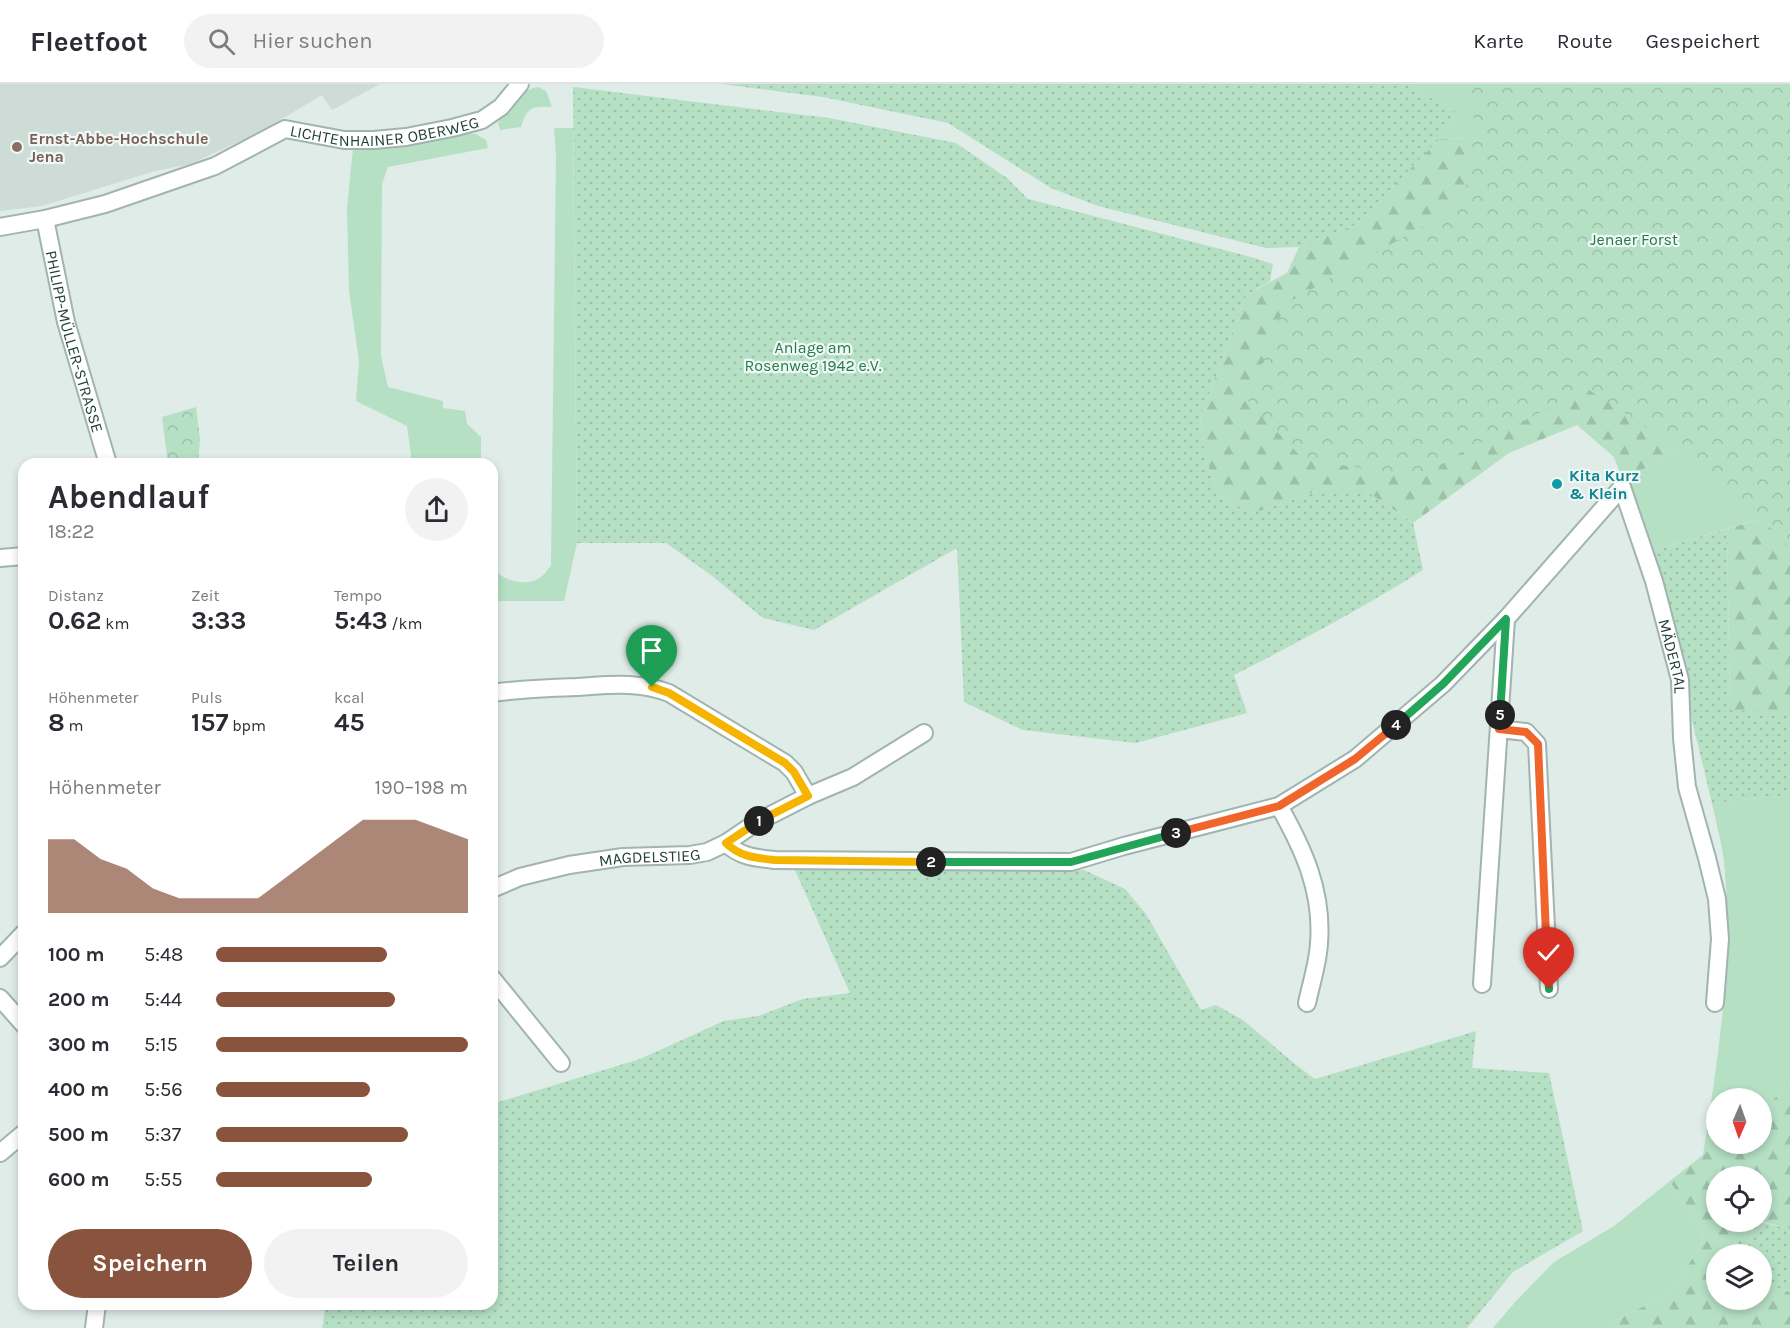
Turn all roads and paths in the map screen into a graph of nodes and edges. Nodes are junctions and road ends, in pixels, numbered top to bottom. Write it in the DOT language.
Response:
graph roads {
  1 [pos="520,84"];
  2 [pos="45,219"];
  3 [pos="0,227"];
  4 [pos="106,458"];
  5 [pos="18,556"];
  6 [pos="0,558"];
  7 [pos="1506,619"];
  8 [pos="498,692"];
  9 [pos="1499,729"];
  10 [pos="924,733"];
  11 [pos="808,796"];
  12 [pos="1279,806"];
  13 [pos="726,843"];
  14 [pos="498,886"];
  15 [pos="18,939"];
  16 [pos="0,958"];
  17 [pos="1482,984"];
  18 [pos="498,985"];
  19 [pos="1549,989"];
  20 [pos="0,998"];
  21 [pos="1307,1003"];
  22 [pos="1714,1003"];
  23 [pos="18,1018"];
  24 [pos="561,1063"];
  25 [pos="18,1138"];
  26 [pos="0,1153"];
  27 [pos="96,1310"];
  28 [pos="94,1328"];
  1 -- 2 [label="street, LICHTENHAINER OBERWEG"];
  2 -- 3 [label="street, LICHTENHAINER OBERWEG"];
  2 -- 4 [label="street, PHILIPP-MÜLLER-STRASSE"];
  5 -- 6 [label="street"];
  7 -- 9 [label="street"];
  7 -- 12 [label="street, MÄDERTAL"];
  7 -- 22 [label="street, MÄDERTAL"];
  8 -- 11 [label="street"];
  9 -- 17 [label="street"];
  9 -- 19 [label="street"];
  10 -- 11 [label="street, MAGDELSTIEG"];
  11 -- 13 [label="street, MAGDELSTIEG"];
  12 -- 13 [label="street, MÄDERTAL"];
  12 -- 21 [label="street"];
  13 -- 14 [label="street, MAGDELSTIEG"];
  15 -- 16 [label="street"];
  18 -- 24 [label="street"];
  20 -- 23 [label="street"];
  25 -- 26 [label="street"];
  27 -- 28 [label="street"];
}
